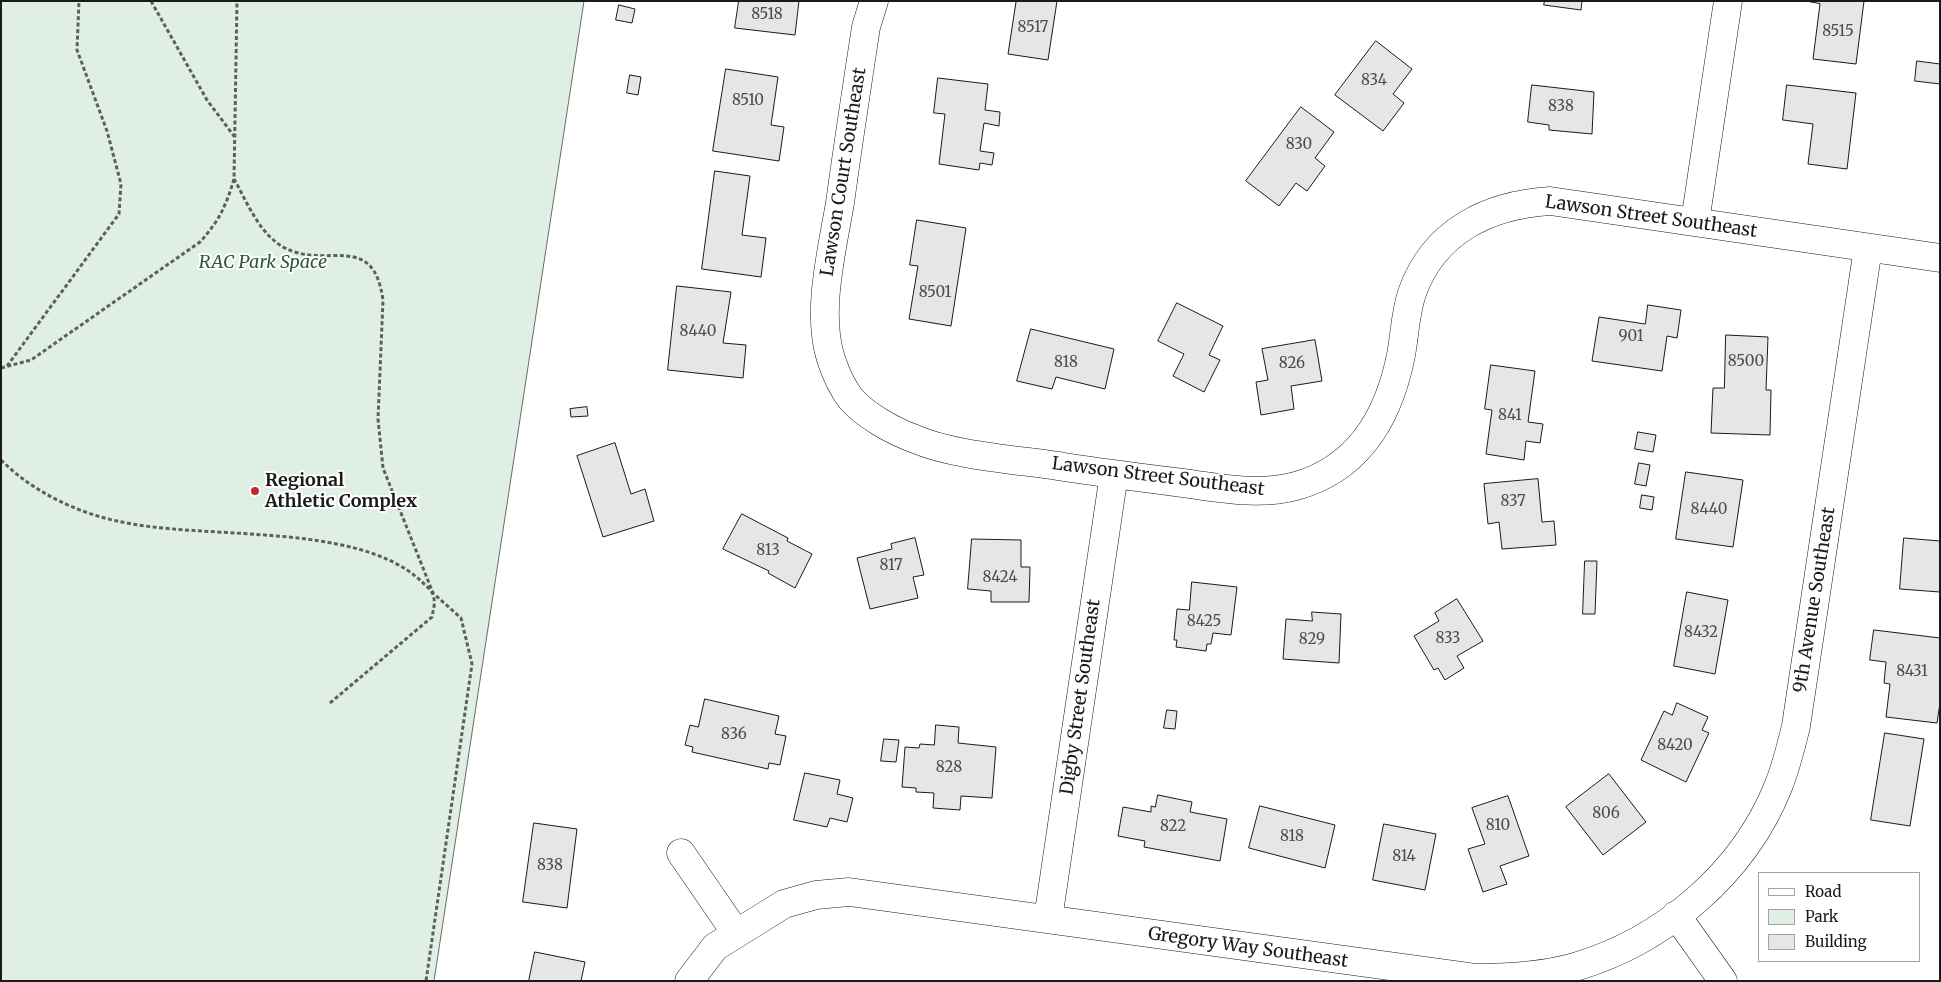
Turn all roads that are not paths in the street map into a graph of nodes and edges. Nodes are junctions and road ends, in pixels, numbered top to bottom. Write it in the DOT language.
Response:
graph roads {
  1 [pos="874,1"];
  2 [pos="1728,1"];
  3 [pos="1696,222"];
  4 [pos="1868,248"];
  5 [pos="1940,258"];
  6 [pos="827,345"];
  7 [pos="1114,474"];
  8 [pos="681,853"];
  9 [pos="1676,915"];
  10 [pos="1048,919"];
  11 [pos="736,933"];
  12 [pos="689,981"];
  13 [pos="1723,981"];
  1 -- 6 [label="street, Lawson Court Southeast"];
  2 -- 3 [label="street"];
  3 -- 4 [label="street, Lawson Street Southeast"];
  3 -- 7 [label="street, Lawson Street Southeast"];
  4 -- 5 [label="street, Lawson Street Southeast"];
  4 -- 9 [label="street, 9th Avenue Southeast"];
  6 -- 7 [label="street, Lawson Street Southeast"];
  7 -- 10 [label="street, Digby Street Southeast"];
  8 -- 11 [label="street"];
  9 -- 10 [label="street, Gregory Way Southeast"];
  9 -- 13 [label="street"];
  10 -- 11 [label="street, Gregory Way Southeast"];
  11 -- 12 [label="street, Gregory Way Southeast"];
}
